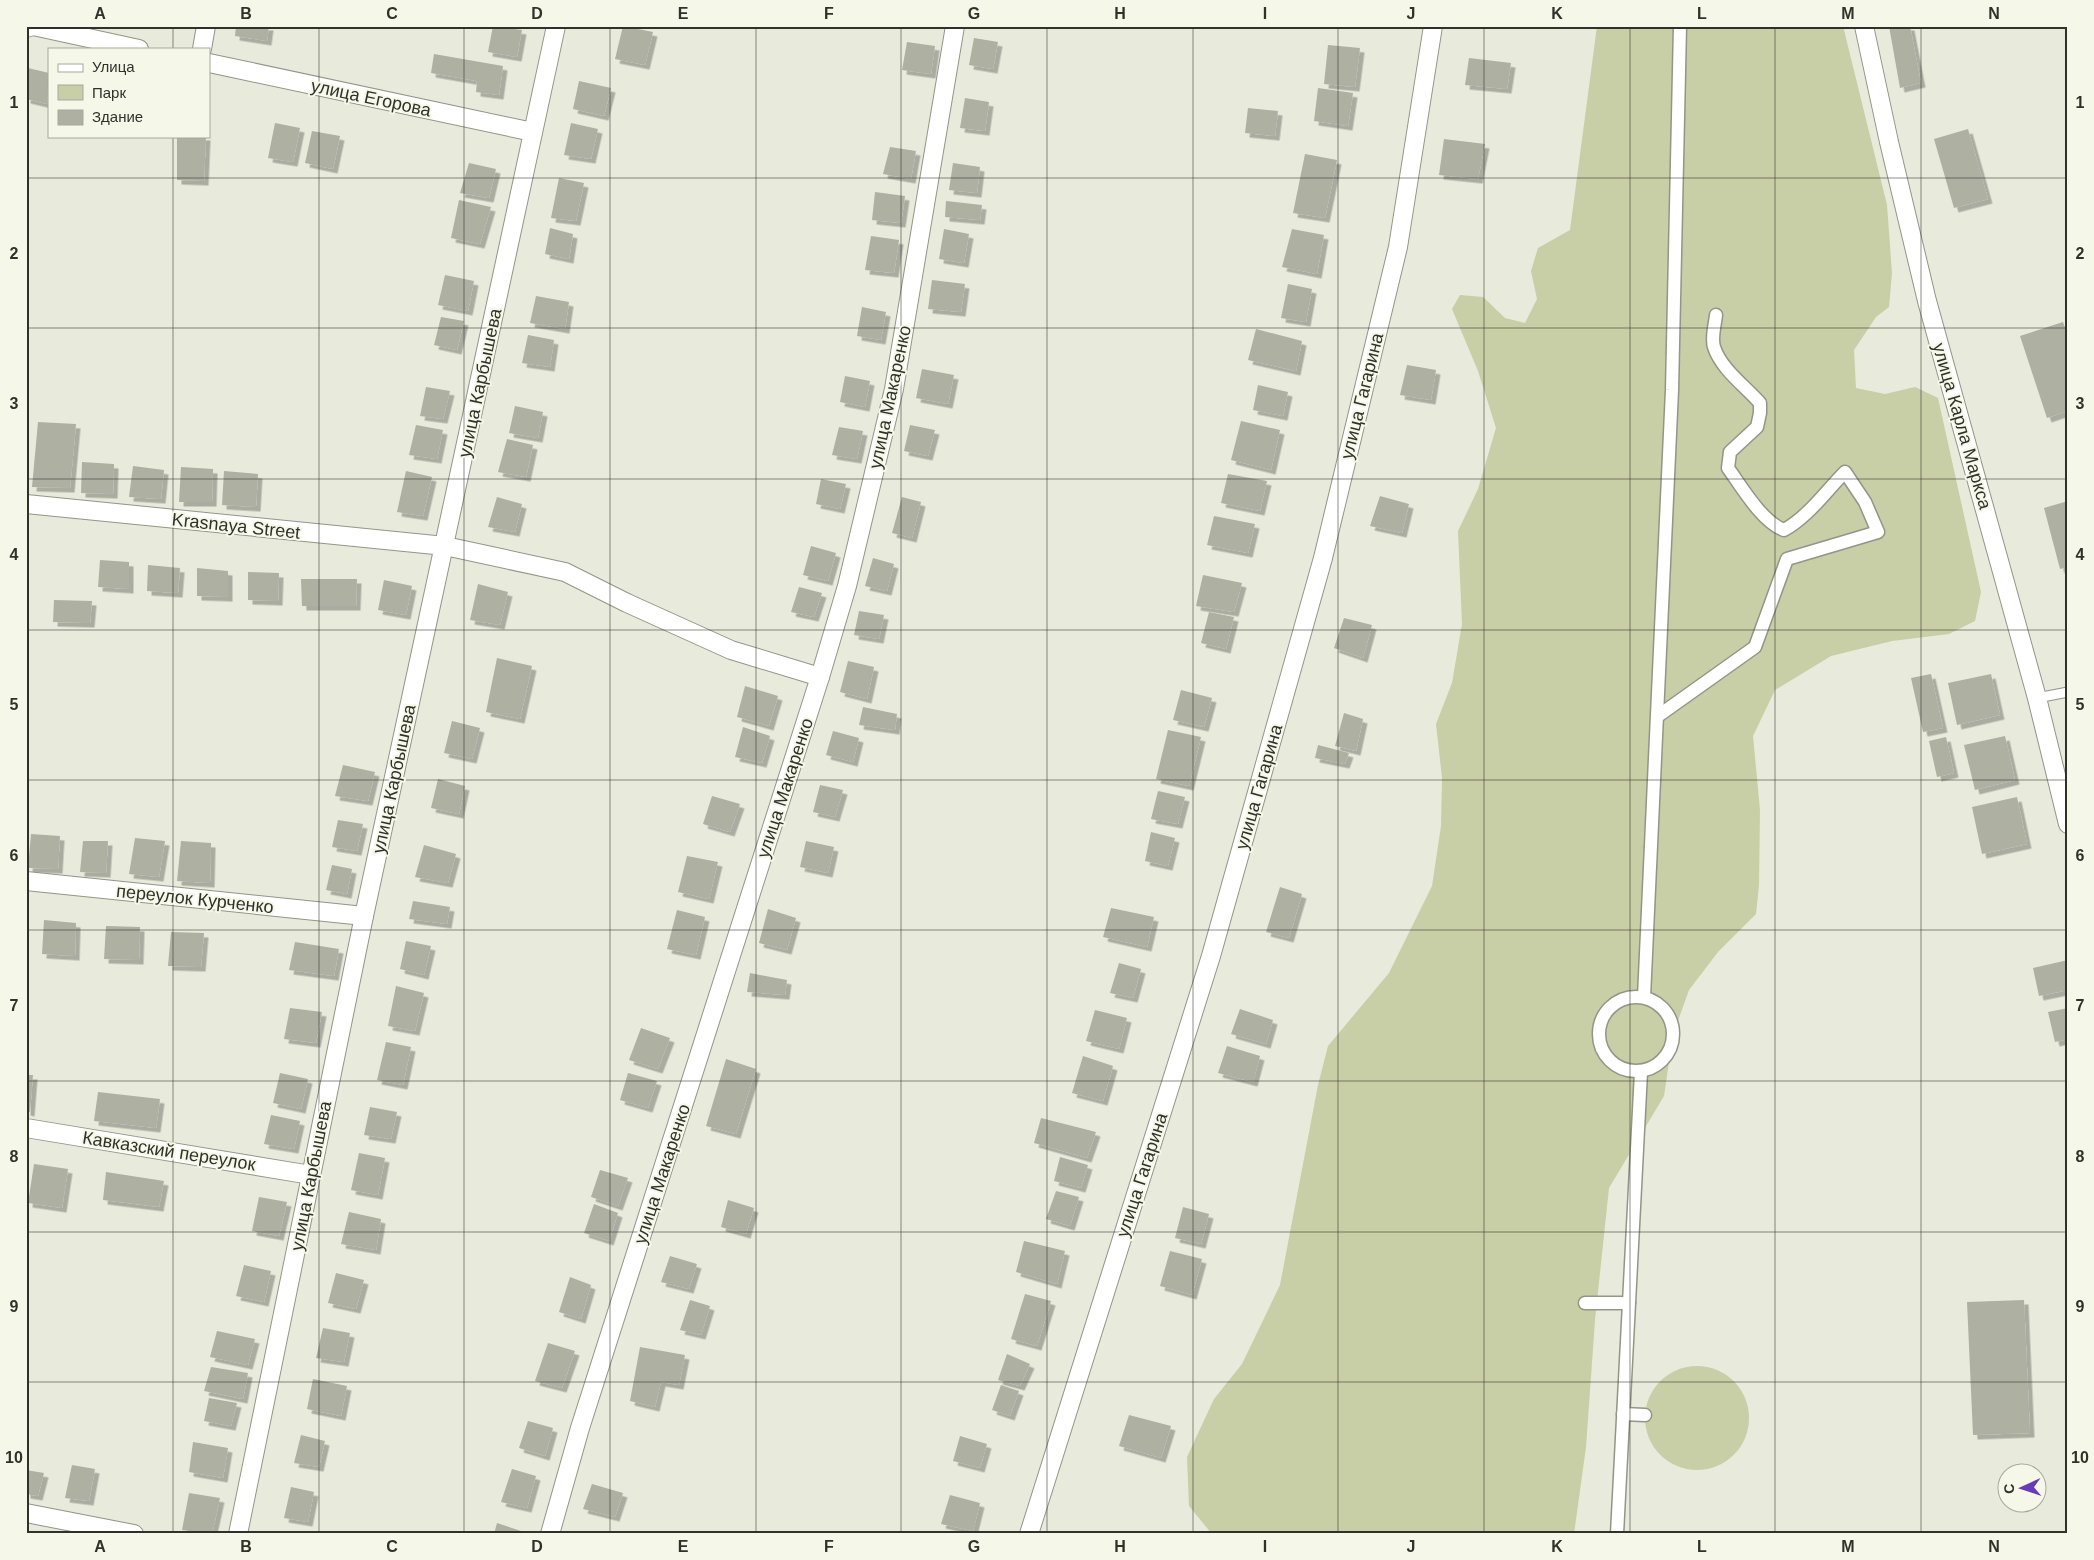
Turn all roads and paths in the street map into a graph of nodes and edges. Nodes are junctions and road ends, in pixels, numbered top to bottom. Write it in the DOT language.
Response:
graph roads {
  1 [pos="206,26"];
  2 [pos="556,26"];
  3 [pos="955,26"];
  4 [pos="1433,26"];
  5 [pos="1680,26"];
  6 [pos="1864,26"];
  7 [pos="26,28"];
  8 [pos="134,48"];
  9 [pos="202,48"];
  10 [pos="210,64"];
  11 [pos="533,132"];
  12 [pos="1716,315"];
  13 [pos="26,504"];
  14 [pos="445,546"];
  15 [pos="820,677"];
  16 [pos="2068,692"];
  17 [pos="2037,698"];
  18 [pos="1658,716"];
  19 [pos="2068,824"];
  20 [pos="26,881"];
  21 [pos="364,916"];
  22 [pos="1644,997"];
  23 [pos="1640,1072"];
  24 [pos="26,1128"];
  25 [pos="311,1175"];
  26 [pos="1585,1303"];
  27 [pos="1629,1303"];
  28 [pos="1624,1414"];
  29 [pos="1645,1415"];
  30 [pos="26,1513"];
  31 [pos="134,1534"];
  32 [pos="238,1534"];
  33 [pos="550,1534"];
  34 [pos="1028,1534"];
  35 [pos="1617,1534"];
  1 -- 9 [label="street"];
  2 -- 11 [label="street, улица Карбышева"];
  3 -- 15 [label="street, улица Макаренко"];
  4 -- 34 [label="street, улица Гагарина"];
  5 -- 18 [label="street"];
  6 -- 17 [label="street, улица Карла Маркса"];
  7 -- 8 [label="street"];
  10 -- 11 [label="street, улица Егорова"];
  11 -- 14 [label="street, улица Карбышева"];
  12 -- 18 [label="street"];
  13 -- 14 [label="street, Krasnaya Street"];
  14 -- 15 [label="street, Krasnaya Street"];
  14 -- 21 [label="street, улица Карбышева"];
  15 -- 33 [label="street, улица Макаренко"];
  16 -- 17 [label="lane"];
  17 -- 19 [label="street, улица Карла Маркса"];
  18 -- 22 [label="street"];
  20 -- 21 [label="street, переулок Курченко"];
  21 -- 25 [label="street, улица Карбышева"];
  22 -- 23 [label="street"];
  22 -- 23 [label="street"];
  23 -- 27 [label="street"];
  24 -- 25 [label="street, Кавказский переулок"];
  25 -- 32 [label="street, улица Карбышева"];
  26 -- 27 [label="street"];
  27 -- 28 [label="street"];
  28 -- 29 [label="street"];
  28 -- 35 [label="street"];
  30 -- 31 [label="street"];
}
